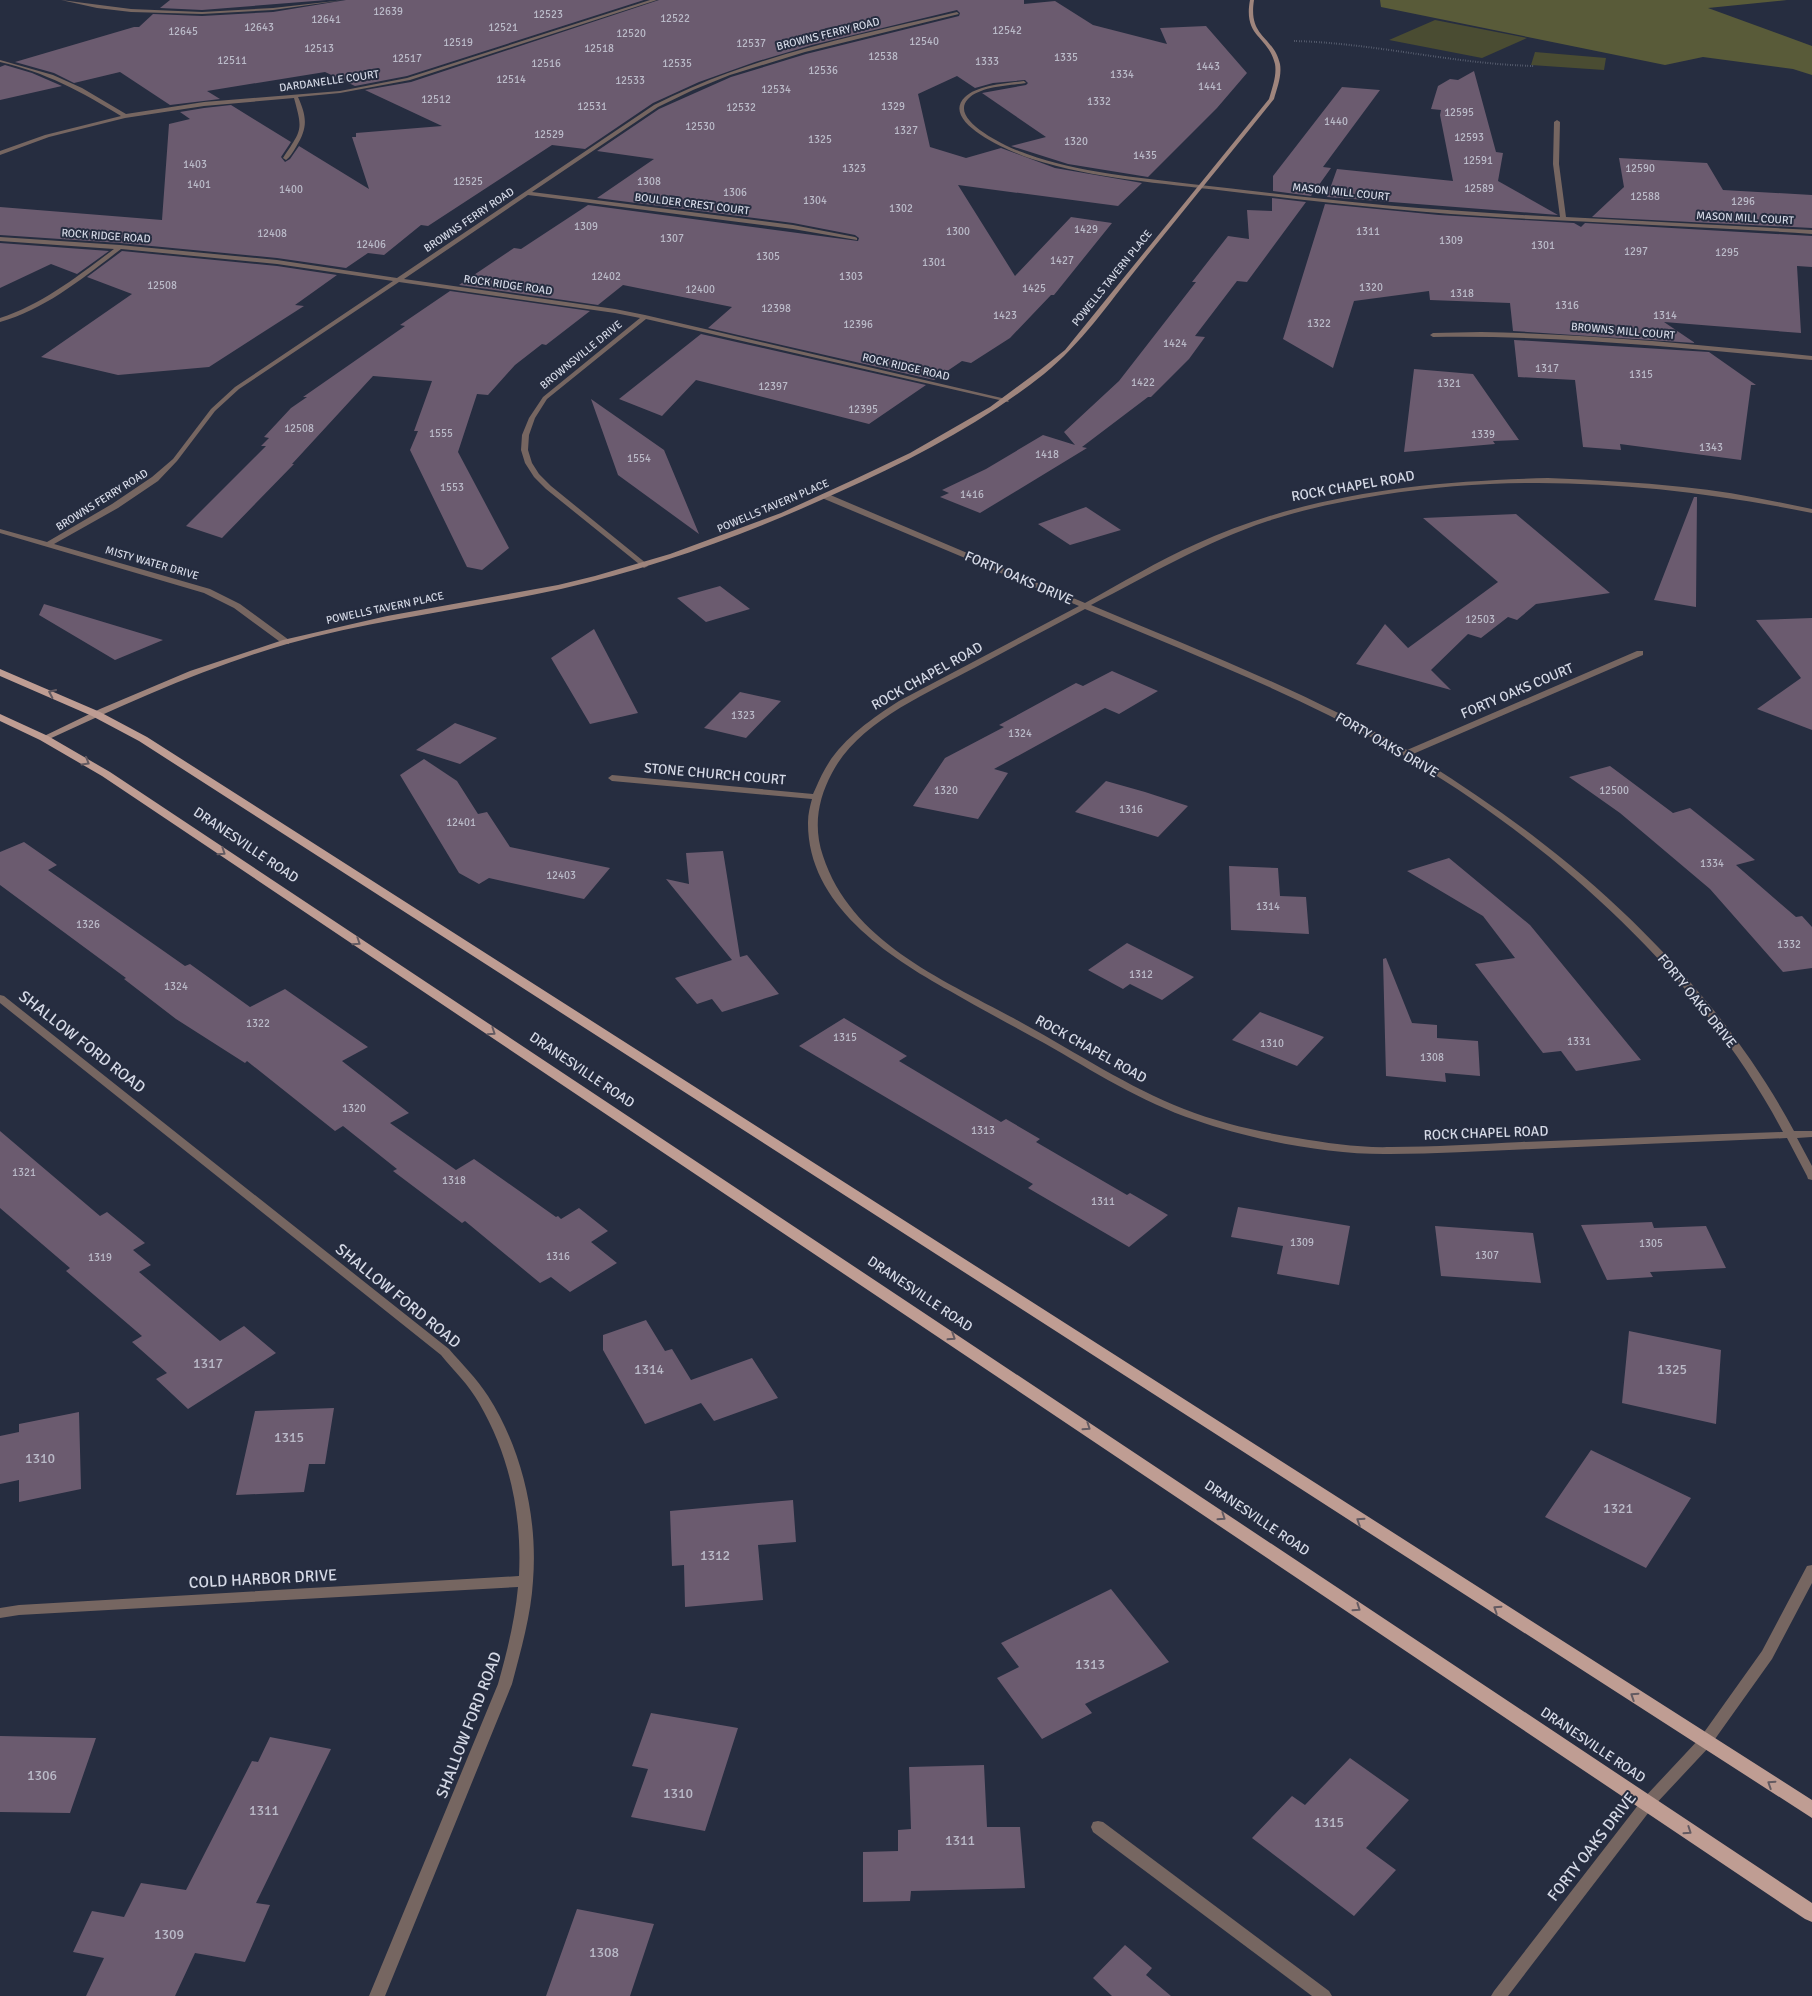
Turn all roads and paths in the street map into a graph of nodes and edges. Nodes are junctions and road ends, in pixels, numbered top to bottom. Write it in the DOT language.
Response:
graph roads {
  1 [pos="63,0"];
  2 [pos="342,0"];
  3 [pos="655,0"];
  4 [pos="1252,0"];
  5 [pos="956,12"];
  6 [pos="1264,41"];
  7 [pos="0,61"];
  8 [pos="1534,66"];
  9 [pos="1024,82"];
  10 [pos="296,98"];
  11 [pos="125,116"];
  12 [pos="1557,122"];
  13 [pos="0,153"];
  14 [pos="286,158"];
  15 [pos="1201,186"];
  16 [pos="527,193"];
  17 [pos="1563,219"];
  18 [pos="1812,232"];
  19 [pos="854,238"];
  20 [pos="0,239"];
  21 [pos="120,247"];
  22 [pos="400,279"];
  23 [pos="645,317"];
  24 [pos="0,320"];
  25 [pos="1433,335"];
  26 [pos="1812,358"];
  27 [pos="1006,401"];
  28 [pos="825,496"];
  29 [pos="1811,509"];
  30 [pos="0,532"];
  31 [pos="48,545"];
  32 [pos="644,566"];
  33 [pos="1086,606"];
  34 [pos="286,642"];
  35 [pos="1640,653"];
  36 [pos="0,672"];
  37 [pos="96,714"];
  38 [pos="0,717"];
  39 [pos="44,738"];
  40 [pos="1406,754"];
  41 [pos="612,778"];
  42 [pos="816,797"];
  43 [pos="0,998"];
  44 [pos="1792,1134"];
  45 [pos="1812,1134"];
  46 [pos="1812,1176"];
  47 [pos="1812,1570"];
  48 [pos="527,1581"];
  49 [pos="0,1613"];
  50 [pos="1705,1742"];
  51 [pos="1647,1804"];
  52 [pos="1812,1810"];
  53 [pos="1098,1826"];
  54 [pos="1812,1913"];
  55 [pos="377,1996"];
  56 [pos="1324,1996"];
  57 [pos="1499,1996"];
  1 -- 2 [label="street"];
  3 -- 10 [label="street, DARDANELLE COURT"];
  4 -- 6 [label="street, POWELLS TAVERN PLACE"];
  5 -- 16 [label="street, BROWNS FERRY ROAD"];
  6 -- 8 [label="path"];
  6 -- 15 [label="street, POWELLS TAVERN PLACE"];
  7 -- 11 [label="street"];
  9 -- 15 [label="street, MASON MILL COURT"];
  10 -- 11 [label="street, DARDANELLE COURT"];
  10 -- 14 [label="street"];
  11 -- 13 [label="street, DARDANELLE COURT"];
  12 -- 17 [label="street"];
  15 -- 17 [label="street, MASON MILL COURT"];
  15 -- 27 [label="street, POWELLS TAVERN PLACE"];
  16 -- 19 [label="street, BOULDER CREST COURT"];
  16 -- 22 [label="street, BROWNS FERRY ROAD"];
  17 -- 18 [label="street, MASON MILL COURT"];
  20 -- 21 [label="street, ROCK RIDGE ROAD"];
  21 -- 22 [label="street, ROCK RIDGE ROAD"];
  21 -- 24 [label="street"];
  22 -- 23 [label="street, ROCK RIDGE ROAD"];
  22 -- 31 [label="street, BROWNS FERRY ROAD"];
  23 -- 27 [label="street, ROCK RIDGE ROAD"];
  23 -- 32 [label="street, BROWNSVILLE DRIVE"];
  25 -- 26 [label="street, BROWNS MILL COURT"];
  27 -- 28 [label="street, POWELLS TAVERN PLACE"];
  28 -- 32 [label="street, POWELLS TAVERN PLACE"];
  28 -- 33 [label="street, FORTY OAKS DRIVE"];
  29 -- 33 [label="street, ROCK CHAPEL ROAD"];
  30 -- 31 [label="street, MISTY WATER DRIVE"];
  31 -- 34 [label="street, MISTY WATER DRIVE"];
  32 -- 34 [label="street, POWELLS TAVERN PLACE"];
  33 -- 40 [label="street, FORTY OAKS DRIVE"];
  33 -- 42 [label="street, ROCK CHAPEL ROAD"];
  34 -- 37 [label="street, POWELLS TAVERN PLACE"];
  35 -- 40 [label="street, FORTY OAKS COURT"];
  37 -- 36 [label="main road, one-way"];
  37 -- 39 [label="street, POWELLS TAVERN PLACE"];
  50 -- 37 [label="main road, one-way"];
  38 -- 39 [label="main road, DRANESVILLE ROAD"];
  39 -- 51 [label="main road, DRANESVILLE ROAD, one-way"];
  40 -- 44 [label="street, FORTY OAKS DRIVE"];
  41 -- 42 [label="street, STONE CHURCH COURT"];
  42 -- 44 [label="street, ROCK CHAPEL ROAD"];
  43 -- 48 [label="street, SHALLOW FORD ROAD"];
  44 -- 45 [label="street, ROCK CHAPEL ROAD"];
  44 -- 46 [label="street, FORTY OAKS DRIVE"];
  47 -- 50 [label="street, FORTY OAKS DRIVE"];
  48 -- 49 [label="street, COLD HARBOR DRIVE"];
  48 -- 55 [label="street, SHALLOW FORD ROAD"];
  50 -- 51 [label="street, FORTY OAKS DRIVE"];
  52 -- 50 [label="main road, one-way"];
  51 -- 54 [label="main road, DRANESVILLE ROAD, one-way"];
  51 -- 57 [label="street, FORTY OAKS DRIVE"];
  53 -- 56 [label="street"];
}
